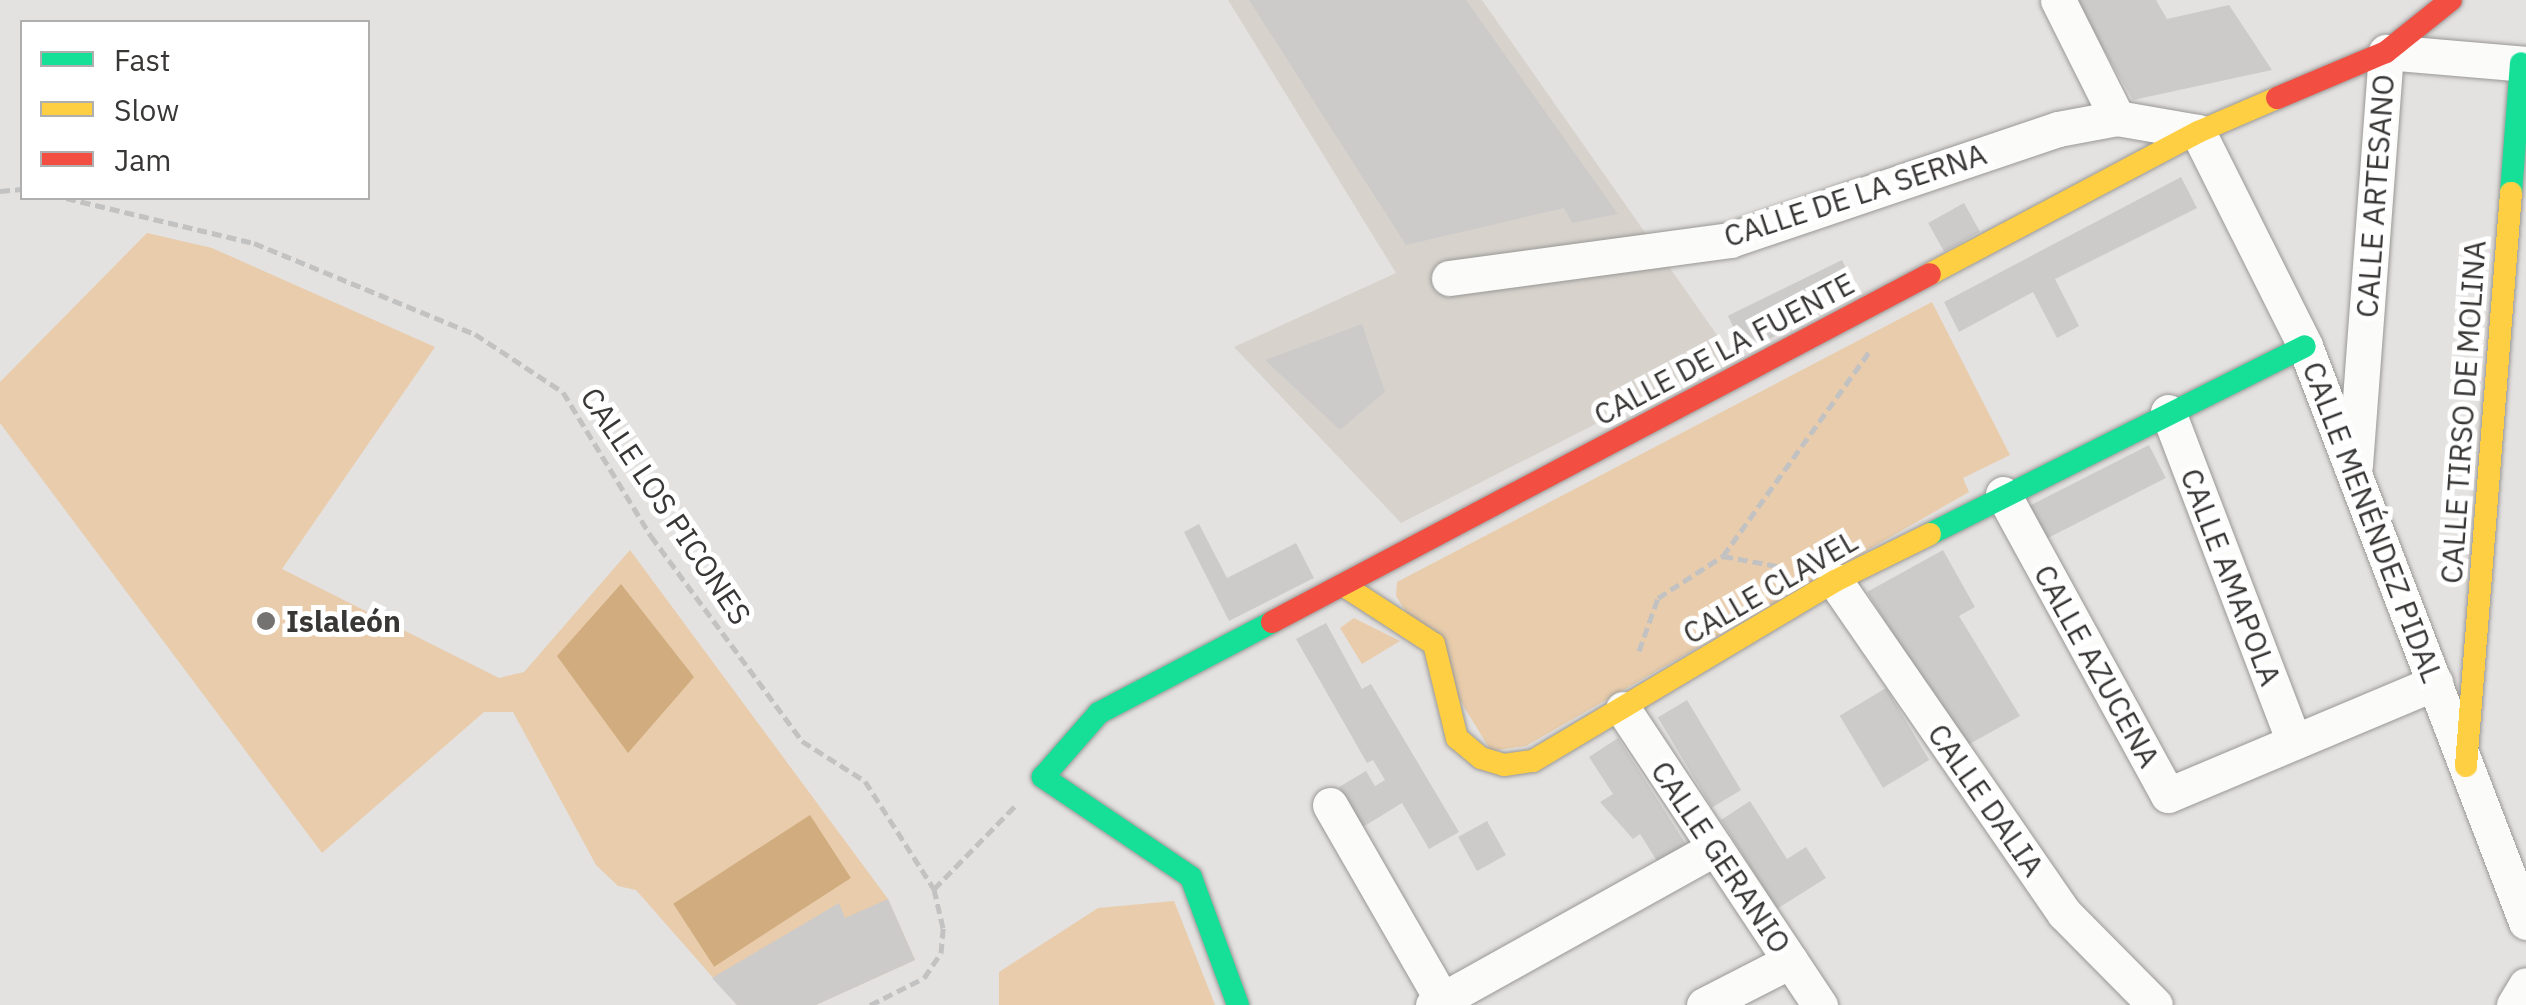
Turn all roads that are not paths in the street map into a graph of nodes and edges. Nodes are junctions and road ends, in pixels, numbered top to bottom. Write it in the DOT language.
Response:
graph roads {
  1 [pos="2058,0"];
  2 [pos="2450,0"];
  3 [pos="2386,52"];
  4 [pos="2523,64"];
  5 [pos="2117,118"];
  6 [pos="2198,132"];
  7 [pos="1450,278"];
  8 [pos="2364,339"];
  9 [pos="2308,355"];
  10 [pos="2168,412"];
  11 [pos="2354,474"];
  12 [pos="2003,494"];
  13 [pos="1343,584"];
  14 [pos="1829,584"];
  15 [pos="2435,683"];
  16 [pos="1633,703"];
  17 [pos="2294,742"];
  18 [pos="2466,766"];
  19 [pos="1330,805"];
  20 [pos="1715,848"];
  21 [pos="2515,857"];
  22 [pos="2526,922"];
  23 [pos="1790,960"];
  24 [pos="2526,985"];
  25 [pos="1438,1002"];
  26 [pos="1238,1005"];
  27 [pos="1704,1005"];
  28 [pos="1820,1005"];
  29 [pos="2155,1005"];
  30 [pos="2514,1005"];
  1 -- 5 [label="street"];
  2 -- 3 [label="street, CALLE DE LA FUENTE"];
  3 -- 4 [label="street"];
  3 -- 6 [label="street, CALLE DE LA FUENTE"];
  3 -- 8 [label="street, CALLE ARTESANO"];
  4 -- 18 [label="street, CALLE TIRSO DE MOLINA"];
  5 -- 6 [label="street, CALLE DE LA SERNA"];
  5 -- 7 [label="street, CALLE DE LA SERNA"];
  6 -- 9 [label="street, CALLE MENÉNDEZ PIDAL"];
  6 -- 13 [label="street, CALLE DE LA FUENTE"];
  8 -- 9 [label="street, CALLE ARTESANO"];
  8 -- 11 [label="street, CALLE ARTESANO"];
  9 -- 10 [label="street, CALLE CLAVEL"];
  9 -- 11 [label="street, CALLE MENÉNDEZ PIDAL"];
  10 -- 12 [label="street, CALLE CLAVEL"];
  10 -- 17 [label="street, CALLE AMAPOLA"];
  11 -- 15 [label="street, CALLE MENÉNDEZ PIDAL"];
  12 -- 14 [label="street, CALLE CLAVEL"];
  12 -- 17 [label="street, CALLE AZUCENA"];
  13 -- 16 [label="street, CALLE CLAVEL"];
  13 -- 26 [label="street, CALLE DE LA FUENTE"];
  14 -- 16 [label="street, CALLE CLAVEL"];
  14 -- 29 [label="street, CALLE DALIA"];
  15 -- 17 [label="street, CALLE AZUCENA"];
  15 -- 18 [label="street, CALLE MENÉNDEZ PIDAL"];
  16 -- 20 [label="street, CALLE GERANIO"];
  18 -- 21 [label="street, CALLE MENÉNDEZ PIDAL"];
  19 -- 25 [label="street"];
  20 -- 23 [label="street, CALLE GERANIO"];
  20 -- 25 [label="street"];
  21 -- 22 [label="street, CALLE MENÉNDEZ PIDAL"];
  23 -- 27 [label="street"];
  23 -- 28 [label="street, CALLE GERANIO"];
  24 -- 30 [label="street"];
}
